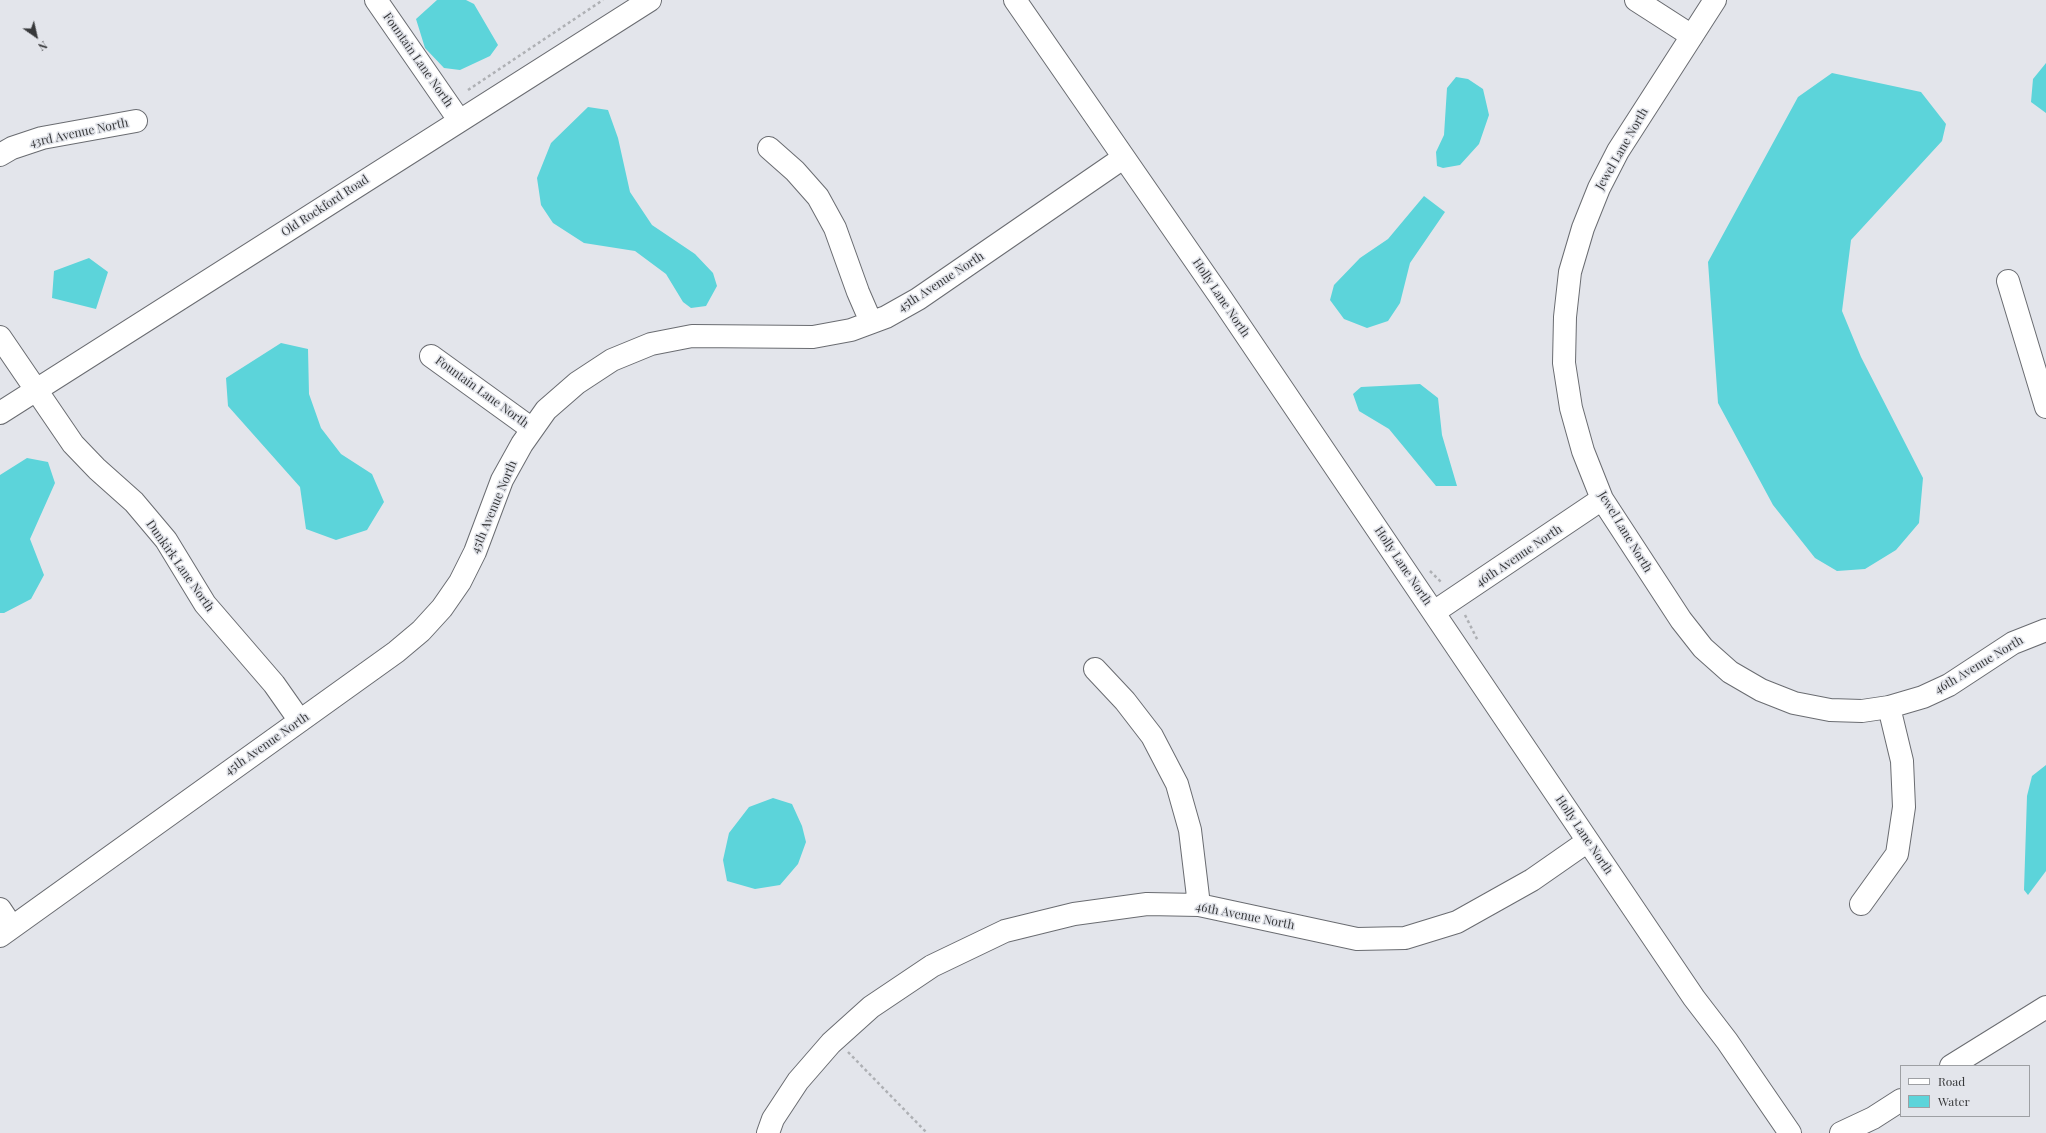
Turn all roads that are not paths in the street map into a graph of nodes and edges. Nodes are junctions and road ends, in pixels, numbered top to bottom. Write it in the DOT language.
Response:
graph roads {
  1 [pos="376,0"];
  2 [pos="650,0"];
  3 [pos="1015,0"];
  4 [pos="1636,0"];
  5 [pos="1715,0"];
  6 [pos="1692,36"];
  7 [pos="459,120"];
  8 [pos="136,121"];
  9 [pos="769,148"];
  10 [pos="0,155"];
  11 [pos="1123,158"];
  12 [pos="2008,281"];
  13 [pos="872,322"];
  14 [pos="0,337"];
  15 [pos="431,356"];
  16 [pos="36,390"];
  17 [pos="2046,407"];
  18 [pos="0,413"];
  19 [pos="532,429"];
  20 [pos="1602,498"];
  21 [pos="1434,612"];
  22 [pos="2046,630"];
  23 [pos="1095,669"];
  24 [pos="1889,707"];
  25 [pos="300,721"];
  26 [pos="1588,841"];
  27 [pos="1861,904"];
  28 [pos="1199,905"];
  29 [pos="0,909"];
  30 [pos="6,931"];
  31 [pos="2046,1007"];
  32 [pos="1953,1065"];
  33 [pos="1900,1101"];
  34 [pos="768,1133"];
  35 [pos="1790,1133"];
  36 [pos="1841,1133"];
  1 -- 7 [label="street, Fountain Lane North"];
  2 -- 7 [label="street, Old Rockford Road"];
  3 -- 11 [label="street, Holly Lane North"];
  4 -- 6 [label="street"];
  5 -- 6 [label="street, Jewel Lane North"];
  6 -- 20 [label="street, Jewel Lane North"];
  7 -- 16 [label="street, Old Rockford Road"];
  8 -- 10 [label="street, 43rd Avenue North"];
  9 -- 13 [label="street"];
  11 -- 13 [label="street, 45th Avenue North"];
  11 -- 21 [label="street, Holly Lane North"];
  12 -- 17 [label="street"];
  13 -- 19 [label="street, 45th Avenue North"];
  14 -- 16 [label="street, Dunkirk Lane North"];
  15 -- 19 [label="street, Fountain Lane North"];
  16 -- 18 [label="street, Old Rockford Road"];
  16 -- 25 [label="street, Dunkirk Lane North"];
  19 -- 25 [label="street, 45th Avenue North"];
  20 -- 21 [label="street, 46th Avenue North"];
  20 -- 24 [label="street, Jewel Lane North"];
  21 -- 26 [label="street, Holly Lane North"];
  22 -- 24 [label="street, 46th Avenue North"];
  23 -- 28 [label="street"];
  24 -- 27 [label="street"];
  25 -- 30 [label="street, 45th Avenue North"];
  26 -- 28 [label="street, 46th Avenue North"];
  26 -- 35 [label="street, Holly Lane North"];
  28 -- 34 [label="street, 46th Avenue North"];
  29 -- 30 [label="street"];
  31 -- 32 [label="street"];
  33 -- 36 [label="street"];
}
